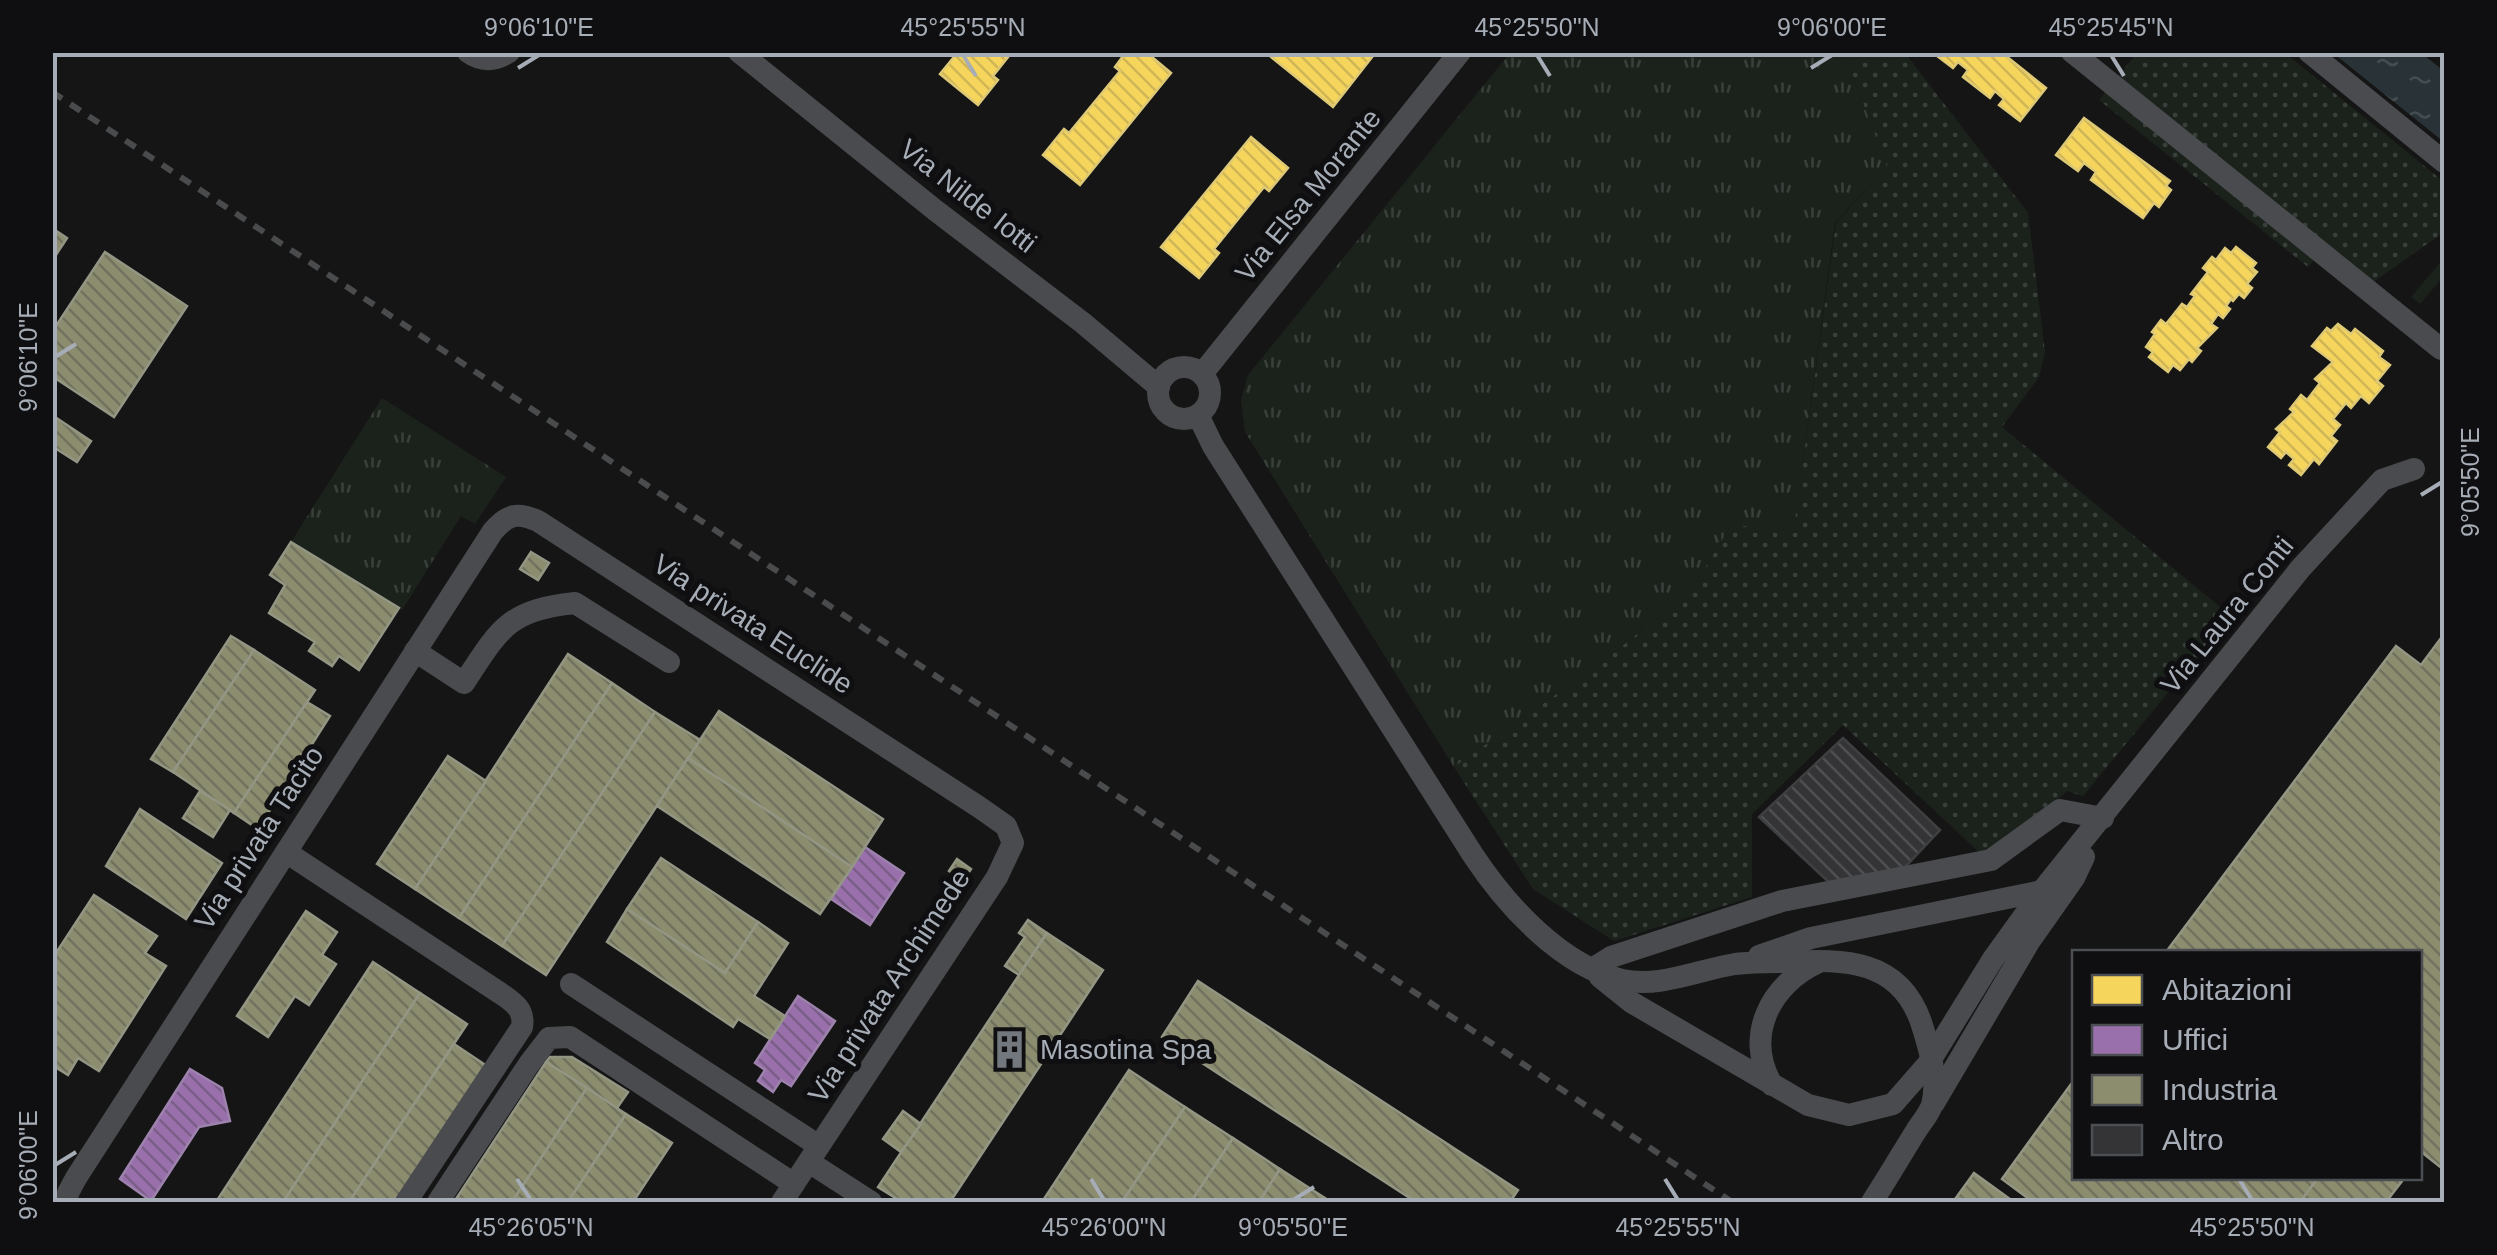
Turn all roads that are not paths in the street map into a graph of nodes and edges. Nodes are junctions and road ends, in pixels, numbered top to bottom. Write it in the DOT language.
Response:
graph roads {
  1 [pos="468,52"];
  2 [pos="509,52"];
  3 [pos="739,52"];
  4 [pos="1460,52"];
  5 [pos="2072,52"];
  6 [pos="2308,52"];
  7 [pos="2444,162"];
  8 [pos="2440,349"];
  9 [pos="1202,374"];
  10 [pos="1159,388"];
  11 [pos="1198,415"];
  12 [pos="2414,469"];
  13 [pos="493,531"];
  14 [pos="415,652"];
  15 [pos="669,662"];
  16 [pos="979,807"];
  17 [pos="2103,818"];
  18 [pos="286,852"];
  19 [pos="1820,876"];
  20 [pos="2042,891"];
  21 [pos="1801,898"];
  22 [pos="1834,960"];
  23 [pos="1736,964"];
  24 [pos="1592,969"];
  25 [pos="571,984"];
  26 [pos="1772,1085"];
  27 [pos="1932,1106"];
  28 [pos="814,1154"];
  29 [pos="788,1193"];
  30 [pos="67,1202"];
  31 [pos="406,1202"];
  32 [pos="438,1202"];
  33 [pos="871,1202"];
  34 [pos="1872,1202"];
  1 -- 2 [label="street"];
  3 -- 10 [label="street, Via Nilde Iotti"];
  4 -- 9 [label="street, Via Elsa Morante"];
  5 -- 8 [label="street"];
  6 -- 7 [label="street"];
  9 -- 10 [label="street"];
  9 -- 11 [label="street"];
  10 -- 11 [label="street"];
  11 -- 24 [label="street"];
  12 -- 17 [label="street, Via Laura Conti"];
  13 -- 14 [label="street, Via privata Tacito"];
  13 -- 16 [label="street, Via privata Euclide"];
  14 -- 15 [label="street"];
  14 -- 18 [label="street, Via privata Tacito"];
  16 -- 28 [label="street, Via privata Archimede"];
  17 -- 20 [label="street"];
  17 -- 21 [label="street"];
  17 -- 27 [label="street"];
  18 -- 30 [label="street, Via privata Tacito"];
  18 -- 31 [label="street"];
  19 -- 21 [label="street"];
  20 -- 23 [label="street"];
  20 -- 26 [label="street"];
  21 -- 24 [label="street"];
  22 -- 23 [label="street"];
  22 -- 26 [label="street"];
  22 -- 27 [label="street"];
  23 -- 24 [label="street"];
  24 -- 26 [label="street"];
  25 -- 28 [label="street"];
  27 -- 34 [label="street"];
  28 -- 29 [label="street, Via privata Archimede"];
  28 -- 33 [label="street"];
  29 -- 32 [label="street"];
}
